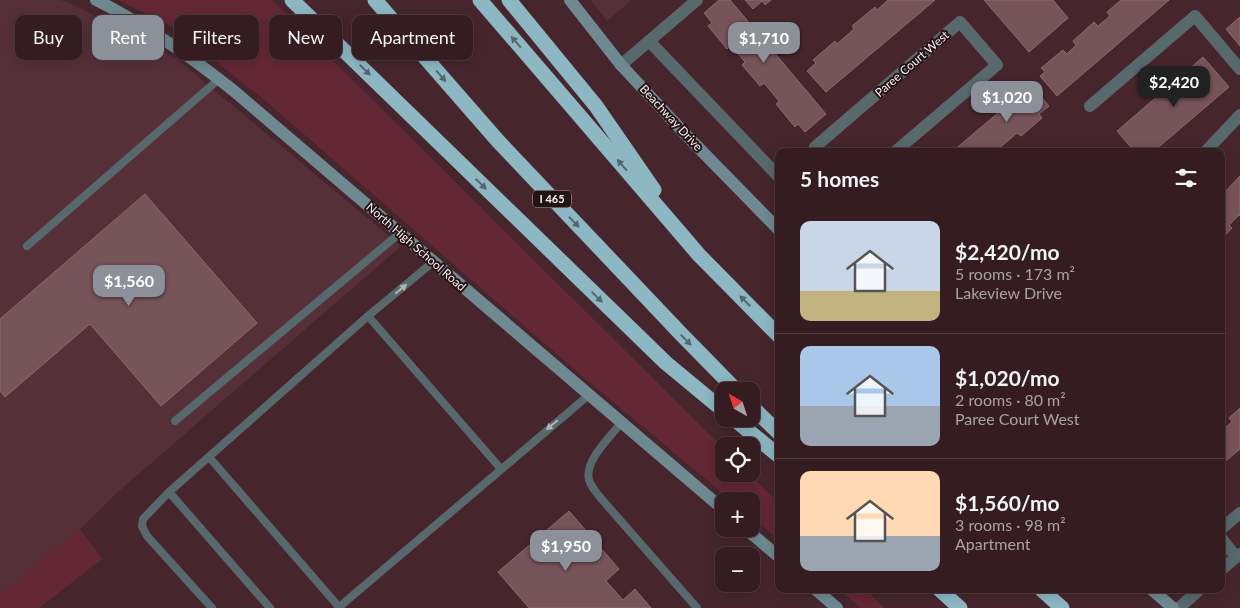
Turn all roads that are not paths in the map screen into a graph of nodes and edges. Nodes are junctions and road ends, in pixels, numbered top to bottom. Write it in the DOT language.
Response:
graph roads {
  1 [pos="96,0"];
  2 [pos="292,0"];
  3 [pos="375,0"];
  4 [pos="480,0"];
  5 [pos="509,0"];
  6 [pos="570,0"];
  7 [pos="697,0"];
  8 [pos="649,41"];
  9 [pos="621,65"];
  10 [pos="1240,68"];
  11 [pos="219,79"];
  12 [pos="1090,106"];
  13 [pos="1240,115"];
  14 [pos="815,148"];
  15 [pos="900,148"];
  16 [pos="1209,148"];
  17 [pos="775,173"];
  18 [pos="775,226"];
  19 [pos="400,233"];
  20 [pos="26,246"];
  21 [pos="699,255"];
  22 [pos="433,262"];
  23 [pos="368,316"];
  24 [pos="775,332"];
  25 [pos="728,382"];
  26 [pos="590,394"];
  27 [pos="715,403"];
  28 [pos="760,415"];
  29 [pos="175,421"];
  30 [pos="621,423"];
  31 [pos="745,428"];
  32 [pos="775,430"];
  33 [pos="775,453"];
  34 [pos="209,457"];
  35 [pos="501,469"];
  36 [pos="169,492"];
  37 [pos="715,502"];
  38 [pos="1240,513"];
  39 [pos="1225,526"];
  40 [pos="755,537"];
  41 [pos="1225,542"];
  42 [pos="775,554"];
  43 [pos="1238,555"];
  44 [pos="1225,566"];
  45 [pos="819,593"];
  46 [pos="943,593"];
  47 [pos="1045,593"];
  48 [pos="1156,593"];
  49 [pos="1196,593"];
  50 [pos="957,605"];
  51 [pos="339,607"];
  52 [pos="212,608"];
  53 [pos="270,608"];
  54 [pos="697,608"];
  55 [pos="835,608"];
  56 [pos="1062,608"];
  57 [pos="1173,608"];
  58 [pos="1179,608"];
  1 -- 11 [label="street, North High School Road"];
  2 -- 27 [label="highway, one-way"];
  3 -- 25 [label="highway, I 465, one-way"];
  21 -- 4 [label="highway, one-way"];
  5 -- 21 [label="highway"];
  6 -- 9 [label="street, Beachway Drive"];
  7 -- 8 [label="street"];
  8 -- 9 [label="street"];
  8 -- 17 [label="street"];
  9 -- 18 [label="street, Beachway Drive"];
  10 -- 12 [label="street"];
  11 -- 19 [label="street, North High School Road"];
  11 -- 20 [label="lane"];
  13 -- 16 [label="street"];
  14 -- 15 [label="street, Paree Court West"];
  19 -- 22 [label="street, North High School Road"];
  19 -- 29 [label="lane"];
  24 -- 21 [label="highway, one-way"];
  23 -- 22 [label="lane, one-way"];
  22 -- 26 [label="street, North High School Road"];
  23 -- 34 [label="lane"];
  23 -- 35 [label="lane"];
  26 -- 30 [label="street, North High School Road"];
  26 -- 35 [label="lane, one-way"];
  28 -- 32 [label="highway"];
  30 -- 37 [label="street, North High School Road"];
  30 -- 54 [label="lane"];
  31 -- 33 [label="highway"];
  34 -- 36 [label="lane"];
  34 -- 51 [label="lane"];
  35 -- 51 [label="lane"];
  36 -- 52 [label="lane"];
  36 -- 53 [label="lane"];
  38 -- 39 [label="street"];
  40 -- 42 [label="street"];
  41 -- 43 [label="street"];
  43 -- 44 [label="street"];
  45 -- 55 [label="street"];
  46 -- 50 [label="highway"];
  47 -- 56 [label="highway"];
  48 -- 57 [label="street"];
  49 -- 58 [label="street"];
}
